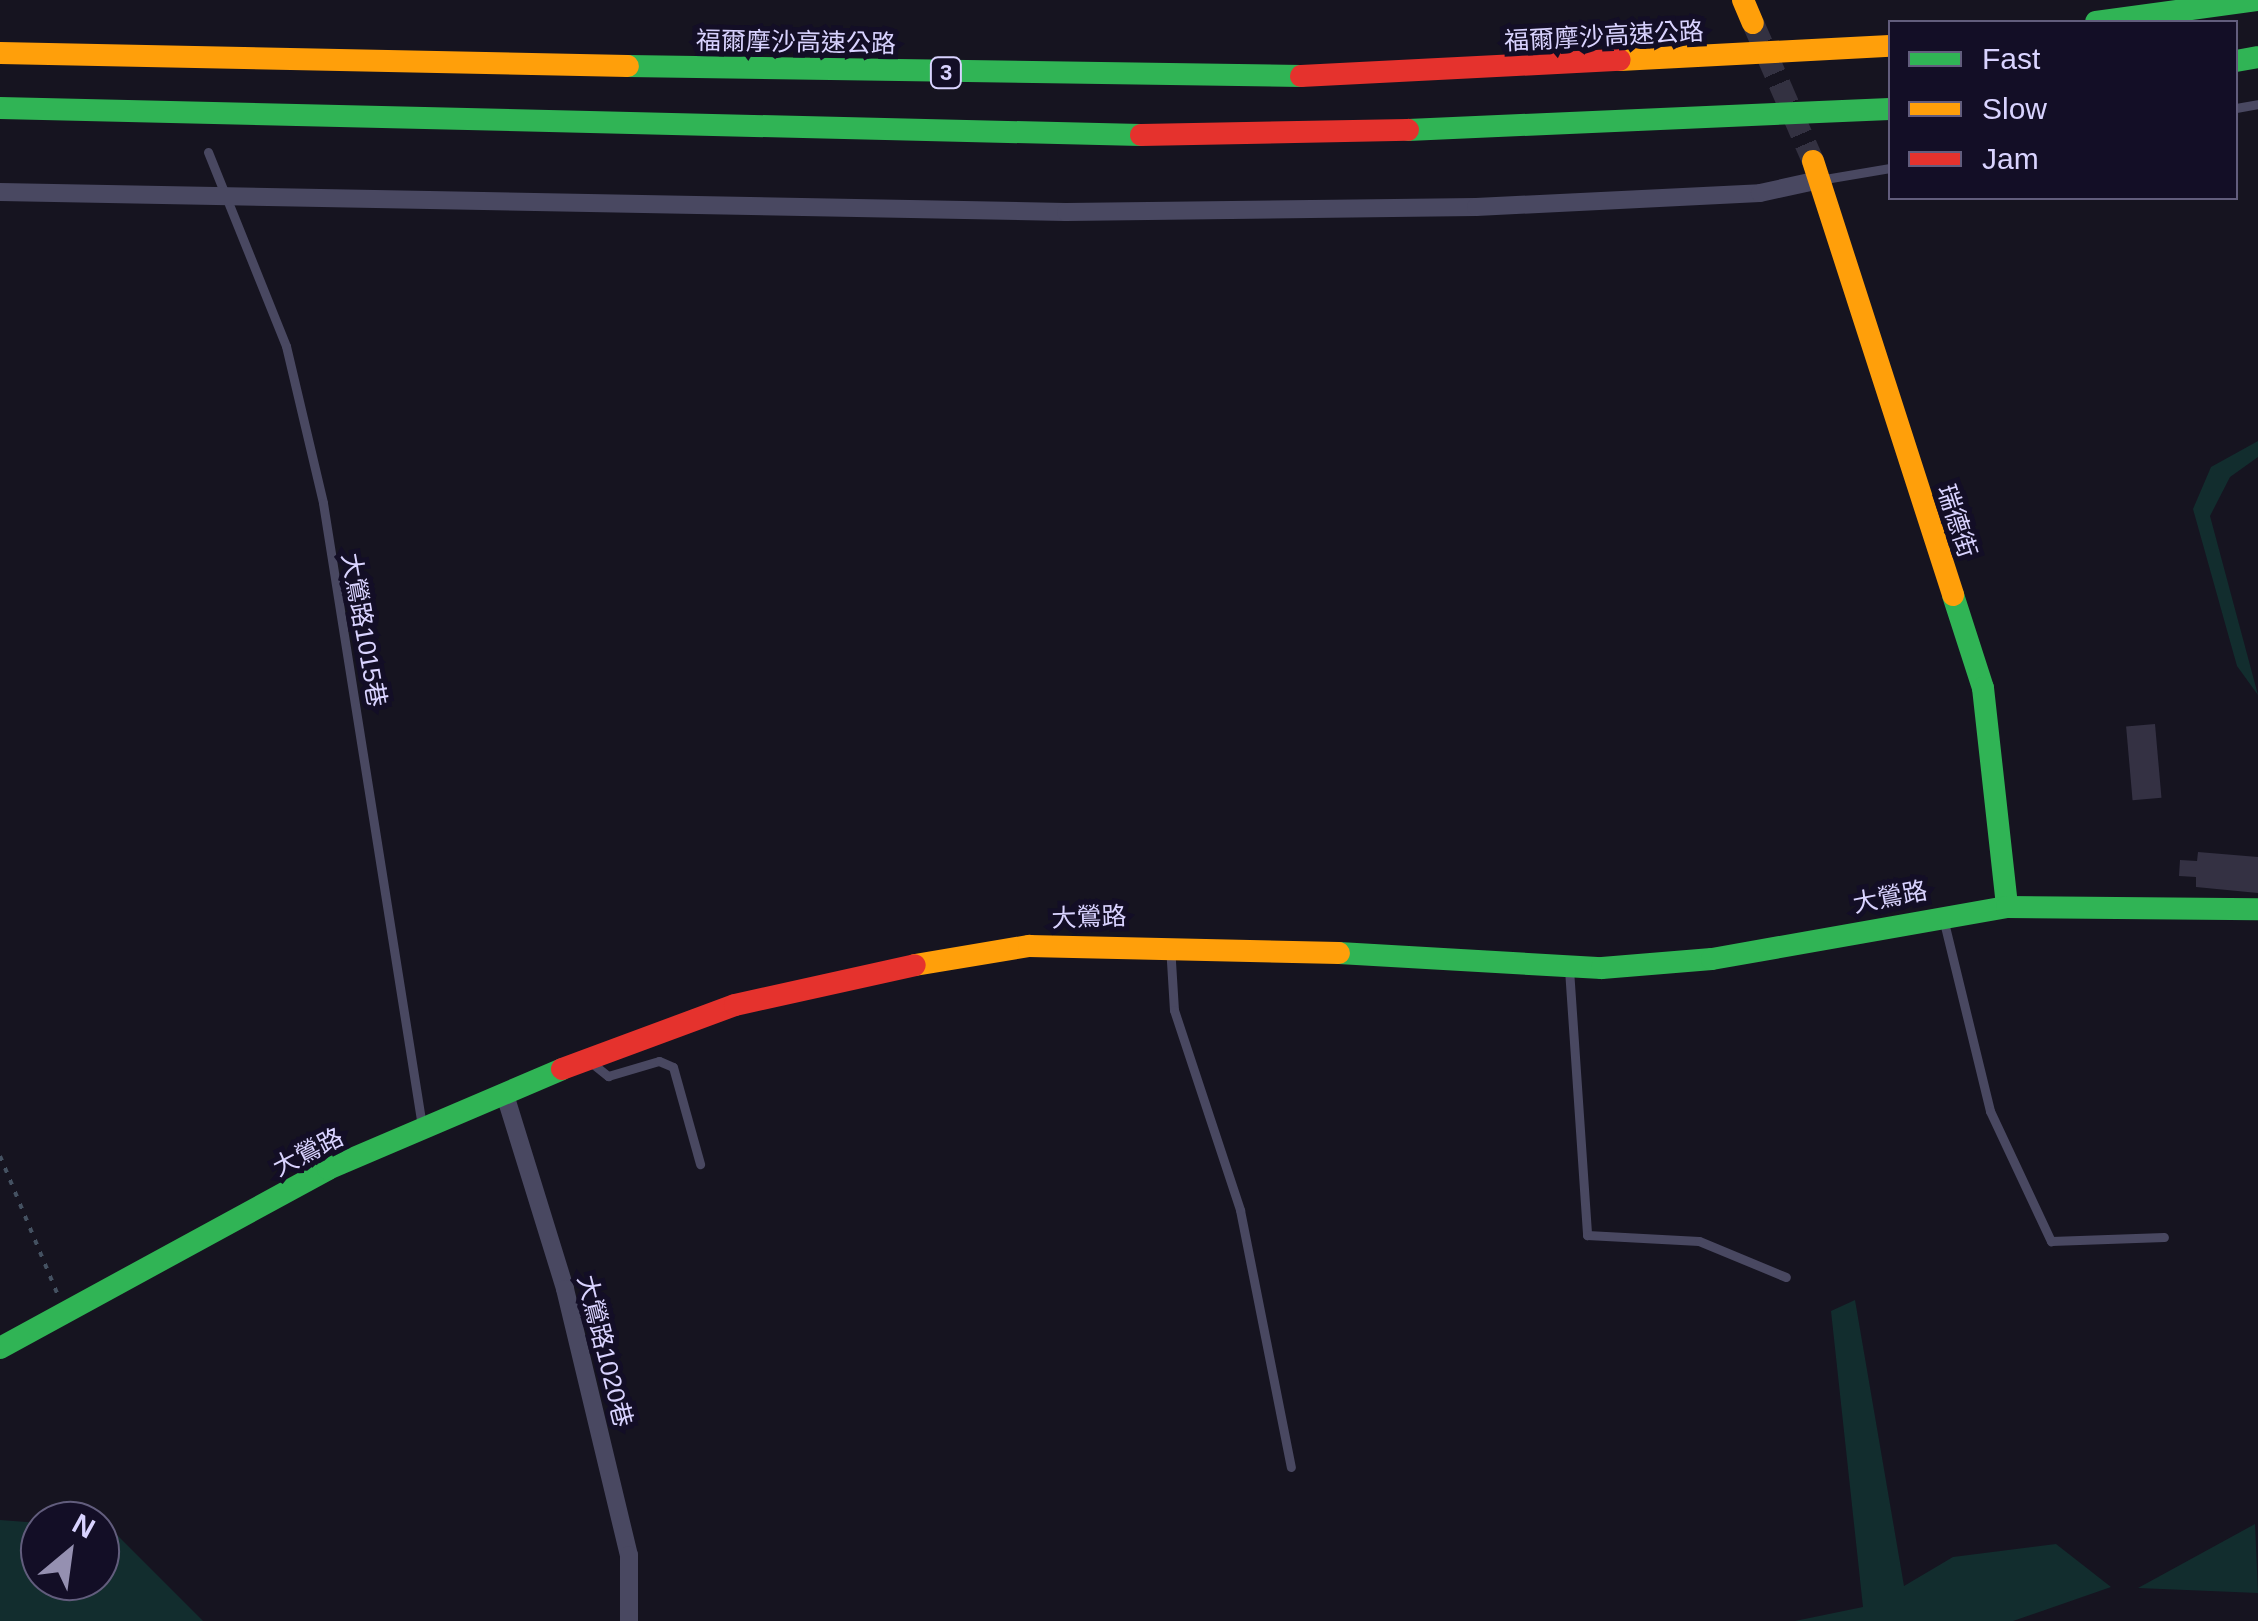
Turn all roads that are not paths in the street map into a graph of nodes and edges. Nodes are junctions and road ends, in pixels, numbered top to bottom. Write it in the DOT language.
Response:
graph roads {
  1 [pos="1743,0"];
  2 [pos="2257,0"];
  3 [pos="2111,20"];
  4 [pos="1752,24"];
  5 [pos="1888,46"];
  6 [pos="0,53"];
  7 [pos="0,108"];
  8 [pos="1888,108"];
  9 [pos="208,152"];
  10 [pos="1888,168"];
  11 [pos="1816,170"];
  12 [pos="0,192"];
  13 [pos="228,196"];
  14 [pos="2008,907"];
  15 [pos="2258,910"];
  16 [pos="1942,916"];
  17 [pos="1170,943"];
  18 [pos="1568,966"];
  19 [pos="586,1059"];
  20 [pos="506,1098"];
  21 [pos="422,1128"];
  22 [pos="700,1164"];
  23 [pos="2164,1237"];
  24 [pos="1786,1276"];
  25 [pos="0,1348"];
  26 [pos="1291,1467"];
  27 [pos="629,1621"];
  1 -- 4 [label="main road"];
  2 -- 3 [label="main road"];
  5 -- 6 [label="main road, 福爾摩沙高速公路 / 3"];
  7 -- 8 [label="main road"];
  9 -- 13 [label="lane, 大鶯路1015巷"];
  10 -- 11 [label="lane"];
  11 -- 13 [label="street"];
  11 -- 14 [label="main road, 瑞德街"];
  12 -- 13 [label="street"];
  13 -- 21 [label="lane, 大鶯路1015巷"];
  14 -- 15 [label="main road, 大鶯路"];
  14 -- 16 [label="main road, 大鶯路"];
  16 -- 18 [label="main road, 大鶯路"];
  16 -- 23 [label="lane"];
  17 -- 18 [label="main road, 大鶯路"];
  17 -- 19 [label="main road, 大鶯路"];
  17 -- 26 [label="lane"];
  18 -- 24 [label="lane"];
  19 -- 20 [label="main road, 大鶯路"];
  19 -- 22 [label="lane"];
  20 -- 21 [label="main road, 大鶯路"];
  20 -- 27 [label="street, 大鶯路1020巷"];
  21 -- 25 [label="main road, 大鶯路"];
}
